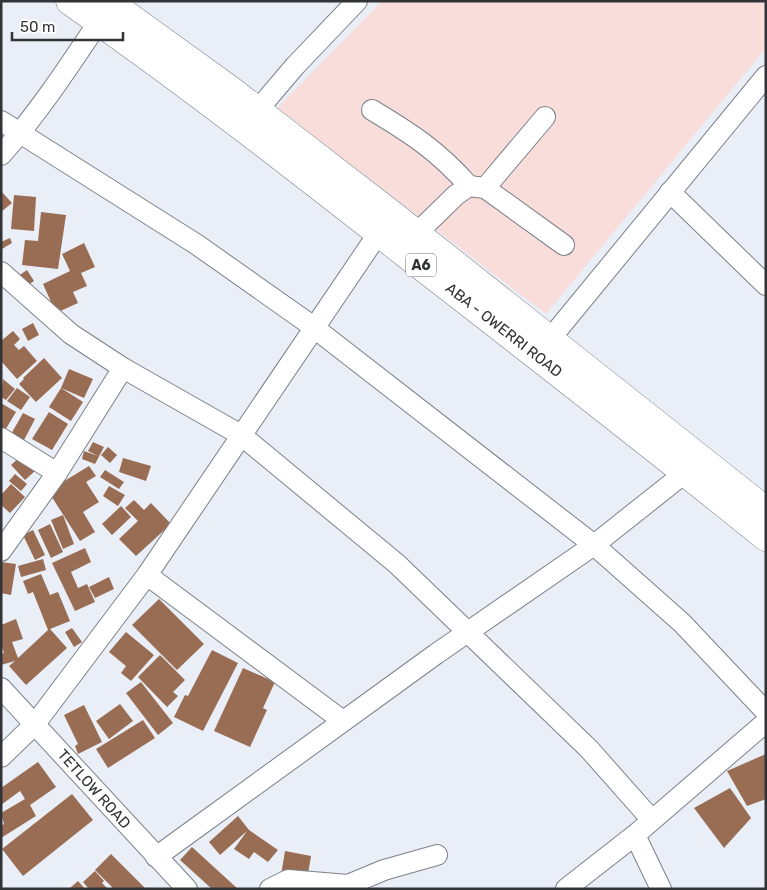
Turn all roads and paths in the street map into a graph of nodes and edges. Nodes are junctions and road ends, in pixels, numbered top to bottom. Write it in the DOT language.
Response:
graph roads {
  1 [pos="70,1"];
  2 [pos="357,1"];
  3 [pos="106,9"];
  4 [pos="766,76"];
  5 [pos="372,110"];
  6 [pos="545,117"];
  7 [pos="250,119"];
  8 [pos="1,121"];
  9 [pos="20,133"];
  10 [pos="1,155"];
  11 [pos="477,187"];
  12 [pos="670,192"];
  13 [pos="384,223"];
  14 [pos="416,234"];
  15 [pos="564,245"];
  16 [pos="1,272"];
  17 [pos="766,285"];
  18 [pos="315,328"];
  19 [pos="550,339"];
  20 [pos="122,368"];
  21 [pos="241,435"];
  22 [pos="1,438"];
  23 [pos="686,472"];
  24 [pos="57,473"];
  25 [pos="766,511"];
  26 [pos="766,537"];
  27 [pos="594,545"];
  28 [pos="1,551"];
  29 [pos="147,575"];
  30 [pos="469,632"];
  31 [pos="1,688"];
  32 [pos="766,712"];
  33 [pos="343,721"];
  34 [pos="766,722"];
  35 [pos="35,724"];
  36 [pos="1,758"];
  37 [pos="652,819"];
  38 [pos="635,835"];
  39 [pos="437,855"];
  40 [pos="156,857"];
  41 [pos="187,889"];
  42 [pos="270,889"];
  43 [pos="566,889"];
  44 [pos="661,889"];
  1 -- 3 [label="highway, ABA - OWERRI ROAD / A6"];
  2 -- 7 [label="street"];
  3 -- 7 [label="highway, ABA - OWERRI ROAD / A6"];
  3 -- 9 [label="street"];
  4 -- 12 [label="street"];
  5 -- 11 [label="street"];
  6 -- 11 [label="street"];
  7 -- 13 [label="highway, ABA - OWERRI ROAD / A6"];
  8 -- 9 [label="street"];
  9 -- 10 [label="street"];
  9 -- 18 [label="street"];
  11 -- 14 [label="street"];
  11 -- 15 [label="street"];
  12 -- 17 [label="street"];
  12 -- 19 [label="street"];
  13 -- 14 [label="highway, ABA - OWERRI ROAD / A6"];
  13 -- 18 [label="street"];
  13 -- 23 [label="highway, ABA - OWERRI ROAD / A6"];
  14 -- 19 [label="highway, ABA - OWERRI ROAD / A6"];
  16 -- 20 [label="street"];
  18 -- 21 [label="street"];
  18 -- 27 [label="street"];
  19 -- 25 [label="highway, ABA - OWERRI ROAD / A6"];
  20 -- 21 [label="street"];
  20 -- 24 [label="street"];
  21 -- 29 [label="street"];
  21 -- 30 [label="street"];
  22 -- 24 [label="street"];
  23 -- 26 [label="highway, ABA - OWERRI ROAD / A6"];
  23 -- 27 [label="street"];
  24 -- 28 [label="street"];
  27 -- 30 [label="street"];
  27 -- 32 [label="street"];
  29 -- 33 [label="street"];
  29 -- 35 [label="street"];
  30 -- 33 [label="street"];
  30 -- 37 [label="street"];
  31 -- 35 [label="street, TETLOW ROAD"];
  33 -- 40 [label="street"];
  34 -- 37 [label="street"];
  35 -- 36 [label="street"];
  35 -- 40 [label="street, TETLOW ROAD"];
  37 -- 38 [label="street"];
  38 -- 43 [label="street"];
  38 -- 44 [label="street"];
  39 -- 42 [label="street"];
  40 -- 41 [label="street, TETLOW ROAD"];
}
